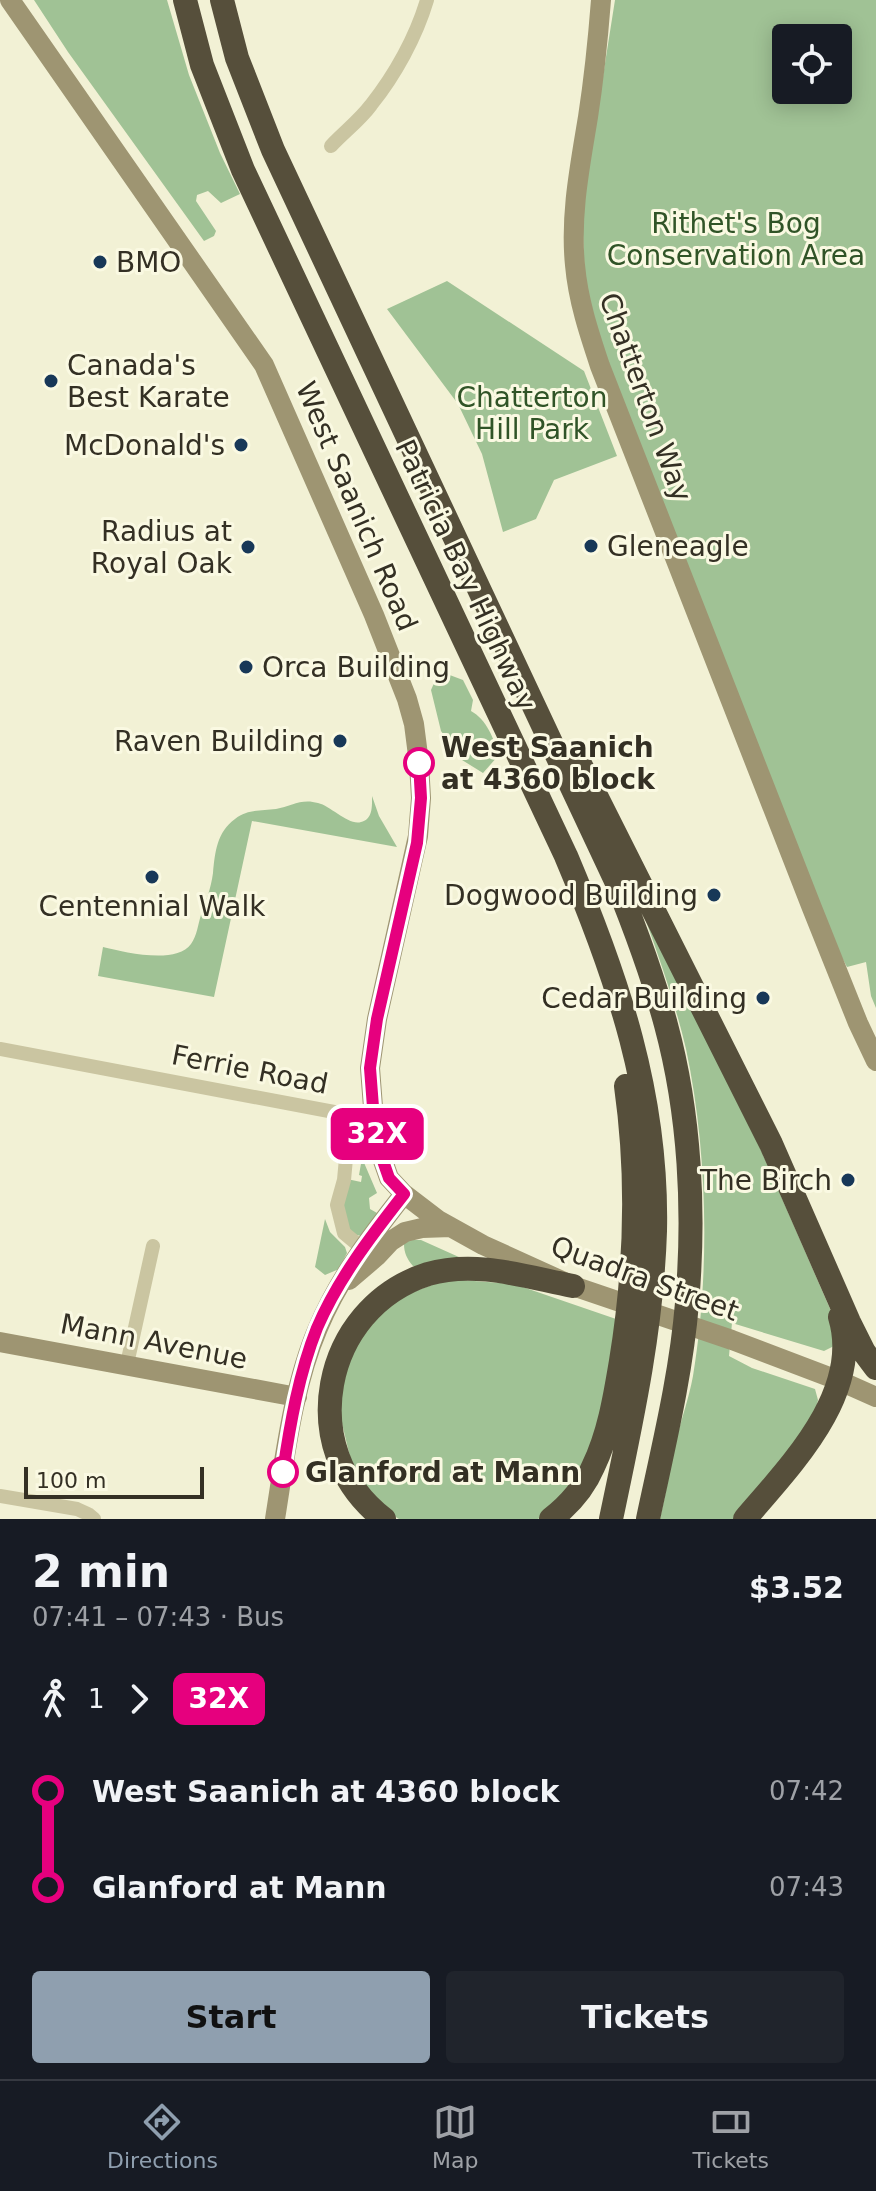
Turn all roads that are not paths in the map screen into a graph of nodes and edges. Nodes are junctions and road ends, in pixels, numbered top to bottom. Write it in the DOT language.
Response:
graph roads {
  1 [pos="10,0"];
  2 [pos="178,0"];
  3 [pos="222,0"];
  4 [pos="427,0"];
  5 [pos="601,0"];
  6 [pos="188,12"];
  7 [pos="331,146"];
  8 [pos="393,404"];
  9 [pos="566,856"];
  10 [pos="0,1049"];
  11 [pos="876,1061"];
  12 [pos="404,1194"];
  13 [pos="451,1227"];
  14 [pos="153,1246"];
  15 [pos="362,1248"];
  16 [pos="821,1259"];
  17 [pos="581,1288"];
  18 [pos="338,1290"];
  19 [pos="0,1342"];
  20 [pos="127,1364"];
  21 [pos="876,1368"];
  22 [pos="840,1381"];
  23 [pos="297,1397"];
  24 [pos="876,1397"];
  25 [pos="0,1496"];
  26 [pos="94,1519"];
  27 [pos="275,1519"];
  28 [pos="384,1519"];
  29 [pos="551,1519"];
  30 [pos="611,1519"];
  31 [pos="648,1519"];
  32 [pos="745,1519"];
  1 -- 12 [label="main road, West Saanich Road"];
  2 -- 6 [label="highway, Patricia Bay Highway"];
  3 -- 8 [label="highway, Patricia Bay Highway"];
  4 -- 7 [label="street"];
  5 -- 11 [label="main road, Chatterton Way"];
  6 -- 9 [label="highway, Patricia Bay Highway"];
  8 -- 16 [label="highway"];
  8 -- 31 [label="highway, Patricia Bay Highway"];
  9 -- 29 [label="highway"];
  9 -- 30 [label="highway, Patricia Bay Highway"];
  10 -- 15 [label="street, Ferrie Road"];
  12 -- 13 [label="main road, Quadra Street"];
  12 -- 15 [label="main road"];
  13 -- 17 [label="main road, Quadra Street"];
  13 -- 18 [label="main road"];
  14 -- 20 [label="street"];
  15 -- 18 [label="main road"];
  16 -- 21 [label="highway"];
  16 -- 22 [label="highway"];
  17 -- 22 [label="main road, Quadra Street"];
  17 -- 28 [label="highway"];
  18 -- 23 [label="main road"];
  19 -- 20 [label="main road, Mann Avenue"];
  20 -- 23 [label="main road, Mann Avenue"];
  22 -- 24 [label="main road, Quadra Street"];
  22 -- 32 [label="highway"];
  23 -- 27 [label="main road"];
  25 -- 26 [label="street"];
}
